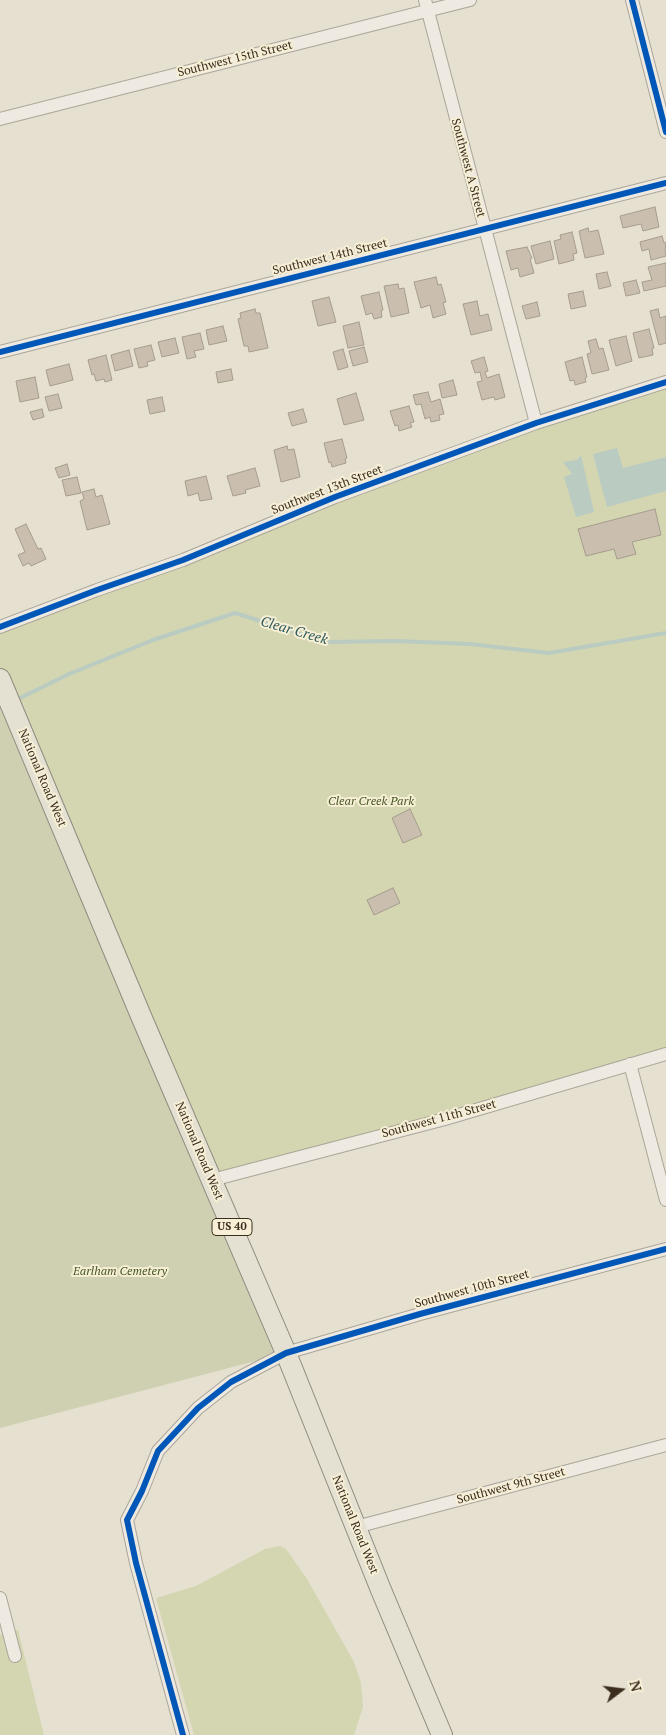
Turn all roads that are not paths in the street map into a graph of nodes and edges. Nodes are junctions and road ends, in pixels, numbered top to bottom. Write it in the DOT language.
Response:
graph roads {
  1 [pos="470,0"];
  2 [pos="632,0"];
  3 [pos="426,5"];
  4 [pos="0,119"];
  5 [pos="666,132"];
  6 [pos="666,183"];
  7 [pos="484,229"];
  8 [pos="0,352"];
  9 [pos="666,382"];
  10 [pos="536,423"];
  11 [pos="0,627"];
  12 [pos="1,681"];
  13 [pos="666,1054"];
  14 [pos="630,1064"];
  15 [pos="212,1180"];
  16 [pos="666,1200"];
  17 [pos="666,1249"];
  18 [pos="286,1353"];
  19 [pos="666,1445"];
  20 [pos="356,1527"];
  21 [pos="0,1598"];
  22 [pos="15,1656"];
  23 [pos="183,1735"];
  24 [pos="442,1735"];
  1 -- 3 [label="street, Southwest 15th Street"];
  2 -- 5 [label="street"];
  3 -- 4 [label="street, Southwest 15th Street"];
  3 -- 7 [label="street, Southwest A Street"];
  6 -- 7 [label="street, Southwest 14th Street"];
  7 -- 8 [label="street, Southwest 14th Street"];
  7 -- 10 [label="street, Southwest A Street"];
  9 -- 10 [label="street, Southwest 13th Street"];
  10 -- 11 [label="street, Southwest 13th Street"];
  12 -- 15 [label="main road, National Road West / US 40"];
  13 -- 14 [label="street, Southwest 11th Street"];
  14 -- 15 [label="street, Southwest 11th Street"];
  14 -- 16 [label="street"];
  15 -- 18 [label="main road, National Road West / US 40"];
  17 -- 18 [label="street, Southwest 10th Street"];
  18 -- 20 [label="main road, National Road West / US 40"];
  18 -- 23 [label="street, Southwest 10th Street"];
  19 -- 20 [label="street, Southwest 9th Street"];
  20 -- 24 [label="main road, National Road West / US 40"];
  21 -- 22 [label="street"];
}
